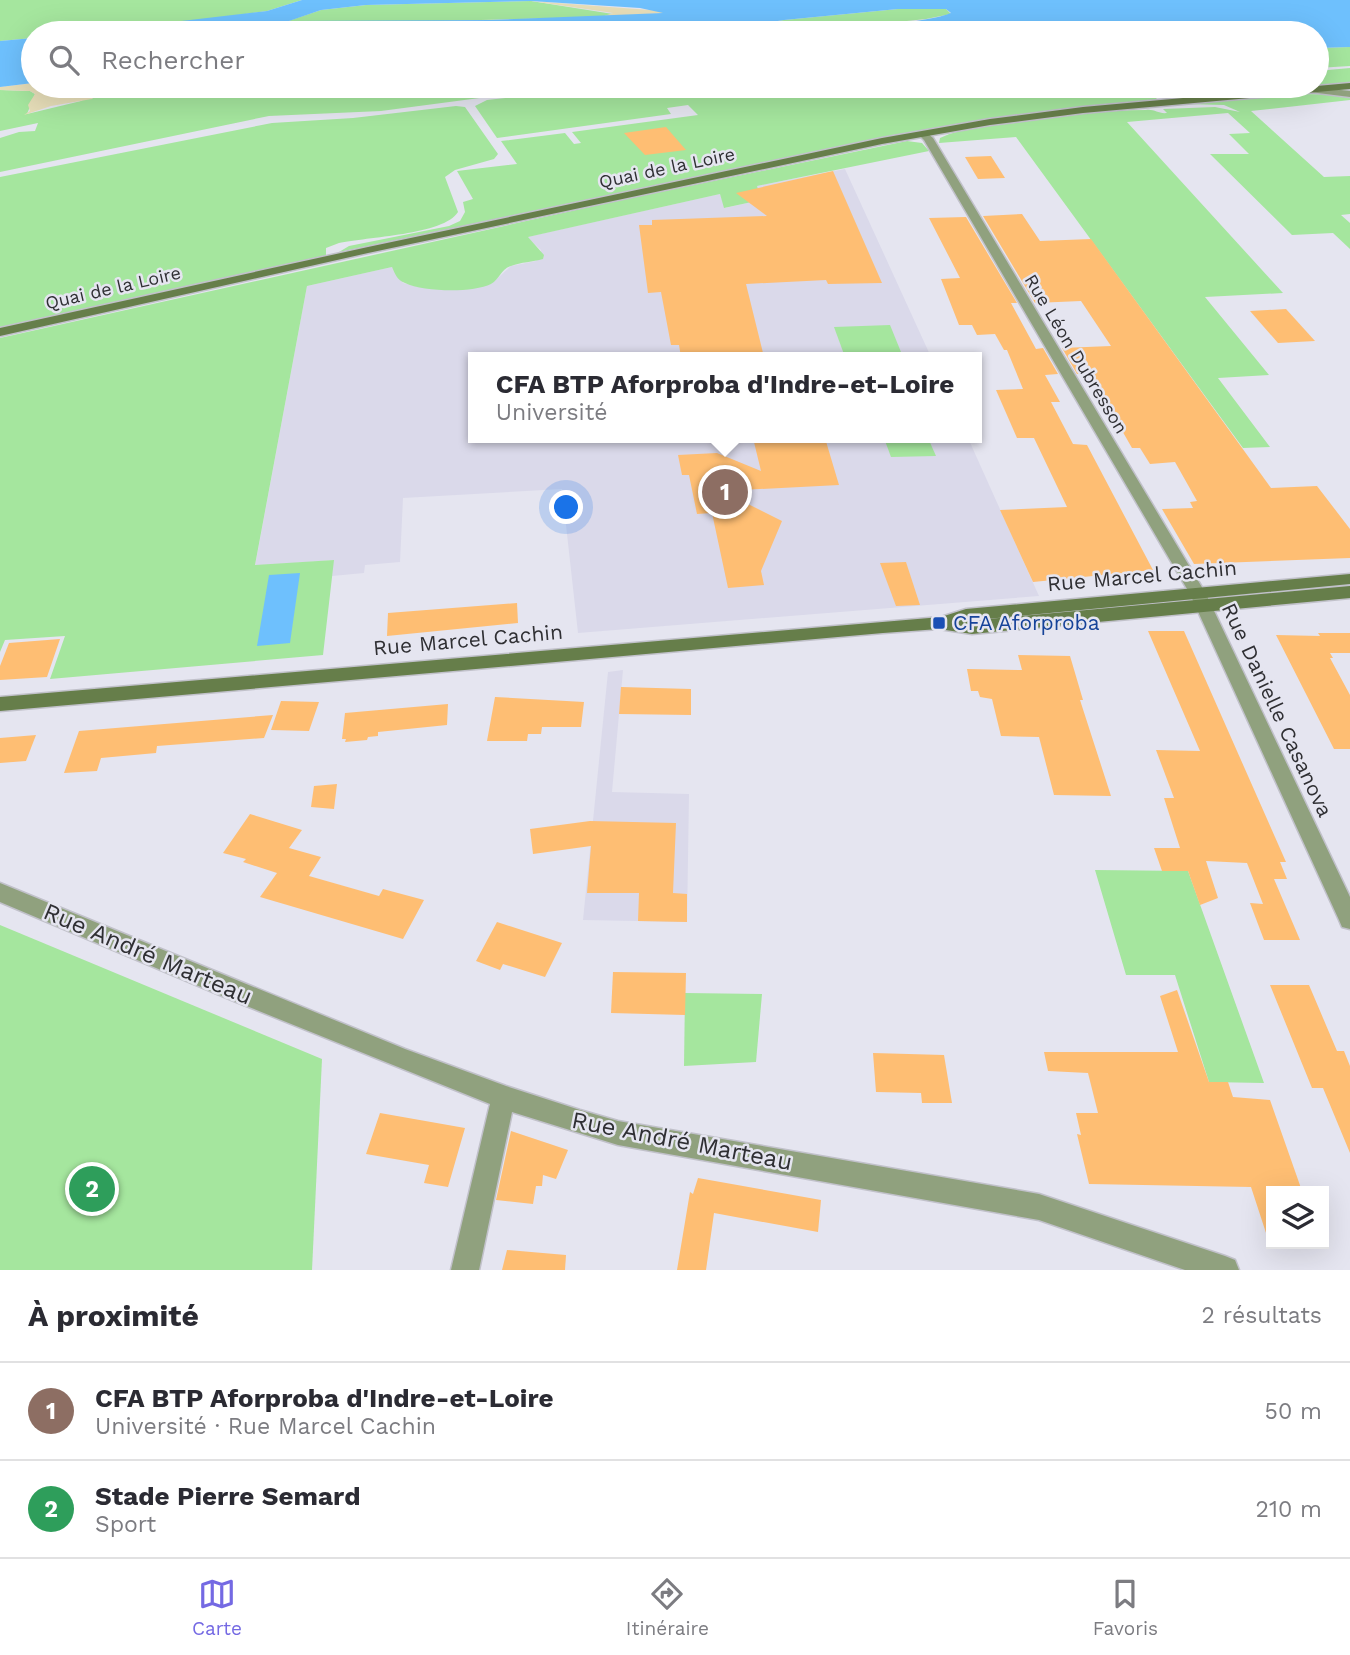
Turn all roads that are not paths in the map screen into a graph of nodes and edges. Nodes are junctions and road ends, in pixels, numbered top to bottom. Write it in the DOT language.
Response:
graph roads {
  1 [pos="1350,86"];
  2 [pos="1329,88"];
  3 [pos="1329,91"];
  4 [pos="1350,93"];
  5 [pos="1221,98"];
  6 [pos="923,134"];
  7 [pos="0,331"];
  8 [pos="1350,579"];
  9 [pos="1350,592"];
  10 [pos="1201,601"];
  11 [pos="0,704"];
  12 [pos="0,892"];
  13 [pos="1350,920"];
  14 [pos="503,1099"];
  15 [pos="464,1270"];
  16 [pos="1225,1270"];
  1 -- 2 [label="main road, Quai de la Loire"];
  3 -- 4 [label="street"];
  5 -- 6 [label="main road, Quai de la Loire"];
  6 -- 7 [label="main road, Quai de la Loire"];
  6 -- 10 [label="street, Rue Léon Dubresson"];
  8 -- 10 [label="main road, Rue Marcel Cachin"];
  9 -- 10 [label="main road, Rue Marcel Cachin"];
  10 -- 11 [label="main road, Rue Marcel Cachin"];
  10 -- 13 [label="street, Rue Danielle Casanova"];
  12 -- 14 [label="street, Rue André Marteau"];
  14 -- 15 [label="street"];
  14 -- 16 [label="street, Rue André Marteau"];
}
